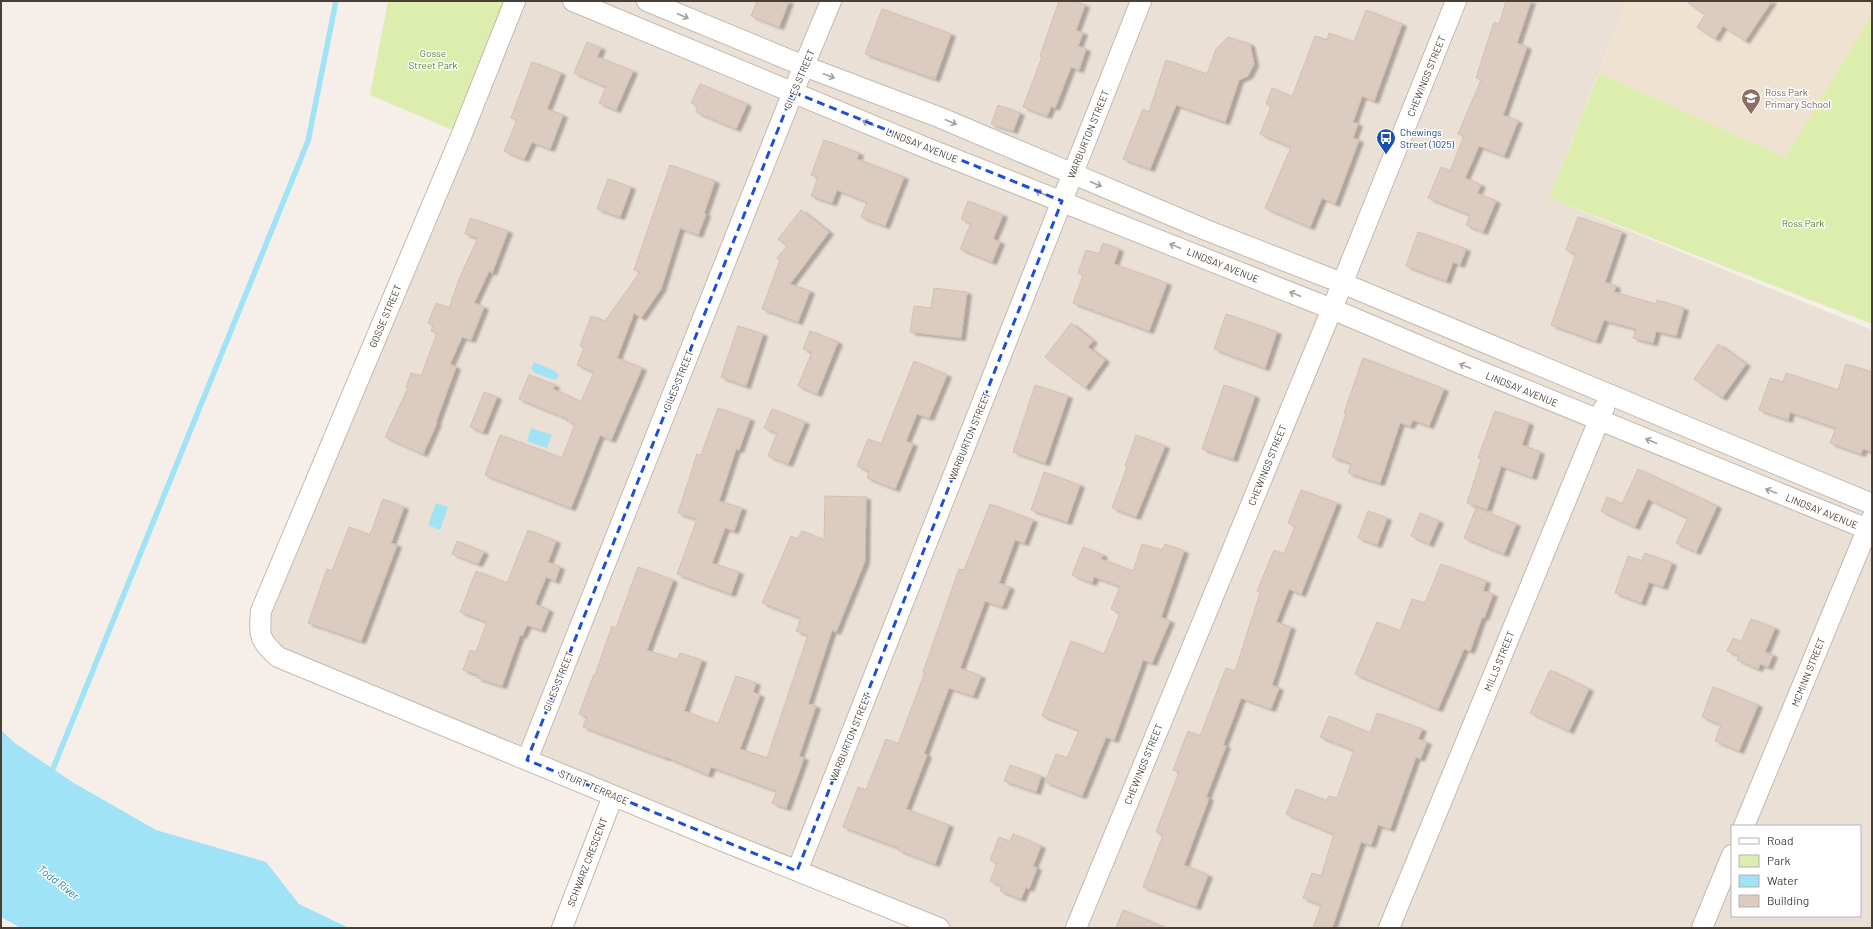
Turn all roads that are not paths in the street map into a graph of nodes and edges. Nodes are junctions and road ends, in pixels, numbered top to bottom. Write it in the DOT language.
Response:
graph roads {
  1 [pos="515,1"];
  2 [pos="573,1"];
  3 [pos="647,1"];
  4 [pos="831,1"];
  5 [pos="1141,1"];
  6 [pos="1456,1"];
  7 [pos="804,66"];
  8 [pos="793,92"];
  9 [pos="1072,173"];
  10 [pos="1062,201"];
  11 [pos="1342,283"];
  12 [pos="1332,309"];
  13 [pos="1610,395"];
  14 [pos="1599,420"];
  15 [pos="1872,504"];
  16 [pos="1870,526"];
  17 [pos="260,632"];
  18 [pos="527,760"];
  19 [pos="613,796"];
  20 [pos="1744,825"];
  21 [pos="1731,857"];
  22 [pos="797,871"];
  23 [pos="562,928"];
  24 [pos="939,928"];
  25 [pos="1076,928"];
  26 [pos="1388,928"];
  27 [pos="1702,928"];
  1 -- 17 [label="street, GOSSE STREET"];
  2 -- 8 [label="street, LINDSAY AVENUE"];
  3 -- 7 [label="street, one-way"];
  4 -- 7 [label="street, GILES STREET"];
  5 -- 9 [label="street, WARBURTON STREET"];
  6 -- 11 [label="street, CHEWINGS STREET"];
  7 -- 8 [label="street, GILES STREET"];
  7 -- 9 [label="street, one-way"];
  10 -- 8 [label="street, LINDSAY AVENUE, one-way"];
  8 -- 18 [label="street, GILES STREET"];
  9 -- 10 [label="street, WARBURTON STREET"];
  9 -- 11 [label="street, one-way"];
  12 -- 10 [label="street, LINDSAY AVENUE, one-way"];
  10 -- 22 [label="street, WARBURTON STREET"];
  11 -- 12 [label="street, CHEWINGS STREET"];
  11 -- 13 [label="street"];
  14 -- 12 [label="street, LINDSAY AVENUE, one-way"];
  12 -- 25 [label="street, CHEWINGS STREET"];
  13 -- 14 [label="street, MILLS STREET"];
  13 -- 15 [label="street"];
  16 -- 14 [label="street, LINDSAY AVENUE, one-way"];
  14 -- 26 [label="street, MILLS STREET"];
  16 -- 20 [label="street, MCMINN STREET"];
  17 -- 18 [label="street, STURT TERRACE"];
  18 -- 19 [label="street, STURT TERRACE"];
  19 -- 22 [label="street, STURT TERRACE"];
  19 -- 23 [label="street, SCHWARZ CRESCENT"];
  21 -- 27 [label="street"];
  22 -- 24 [label="street, STURT TERRACE"];
}
